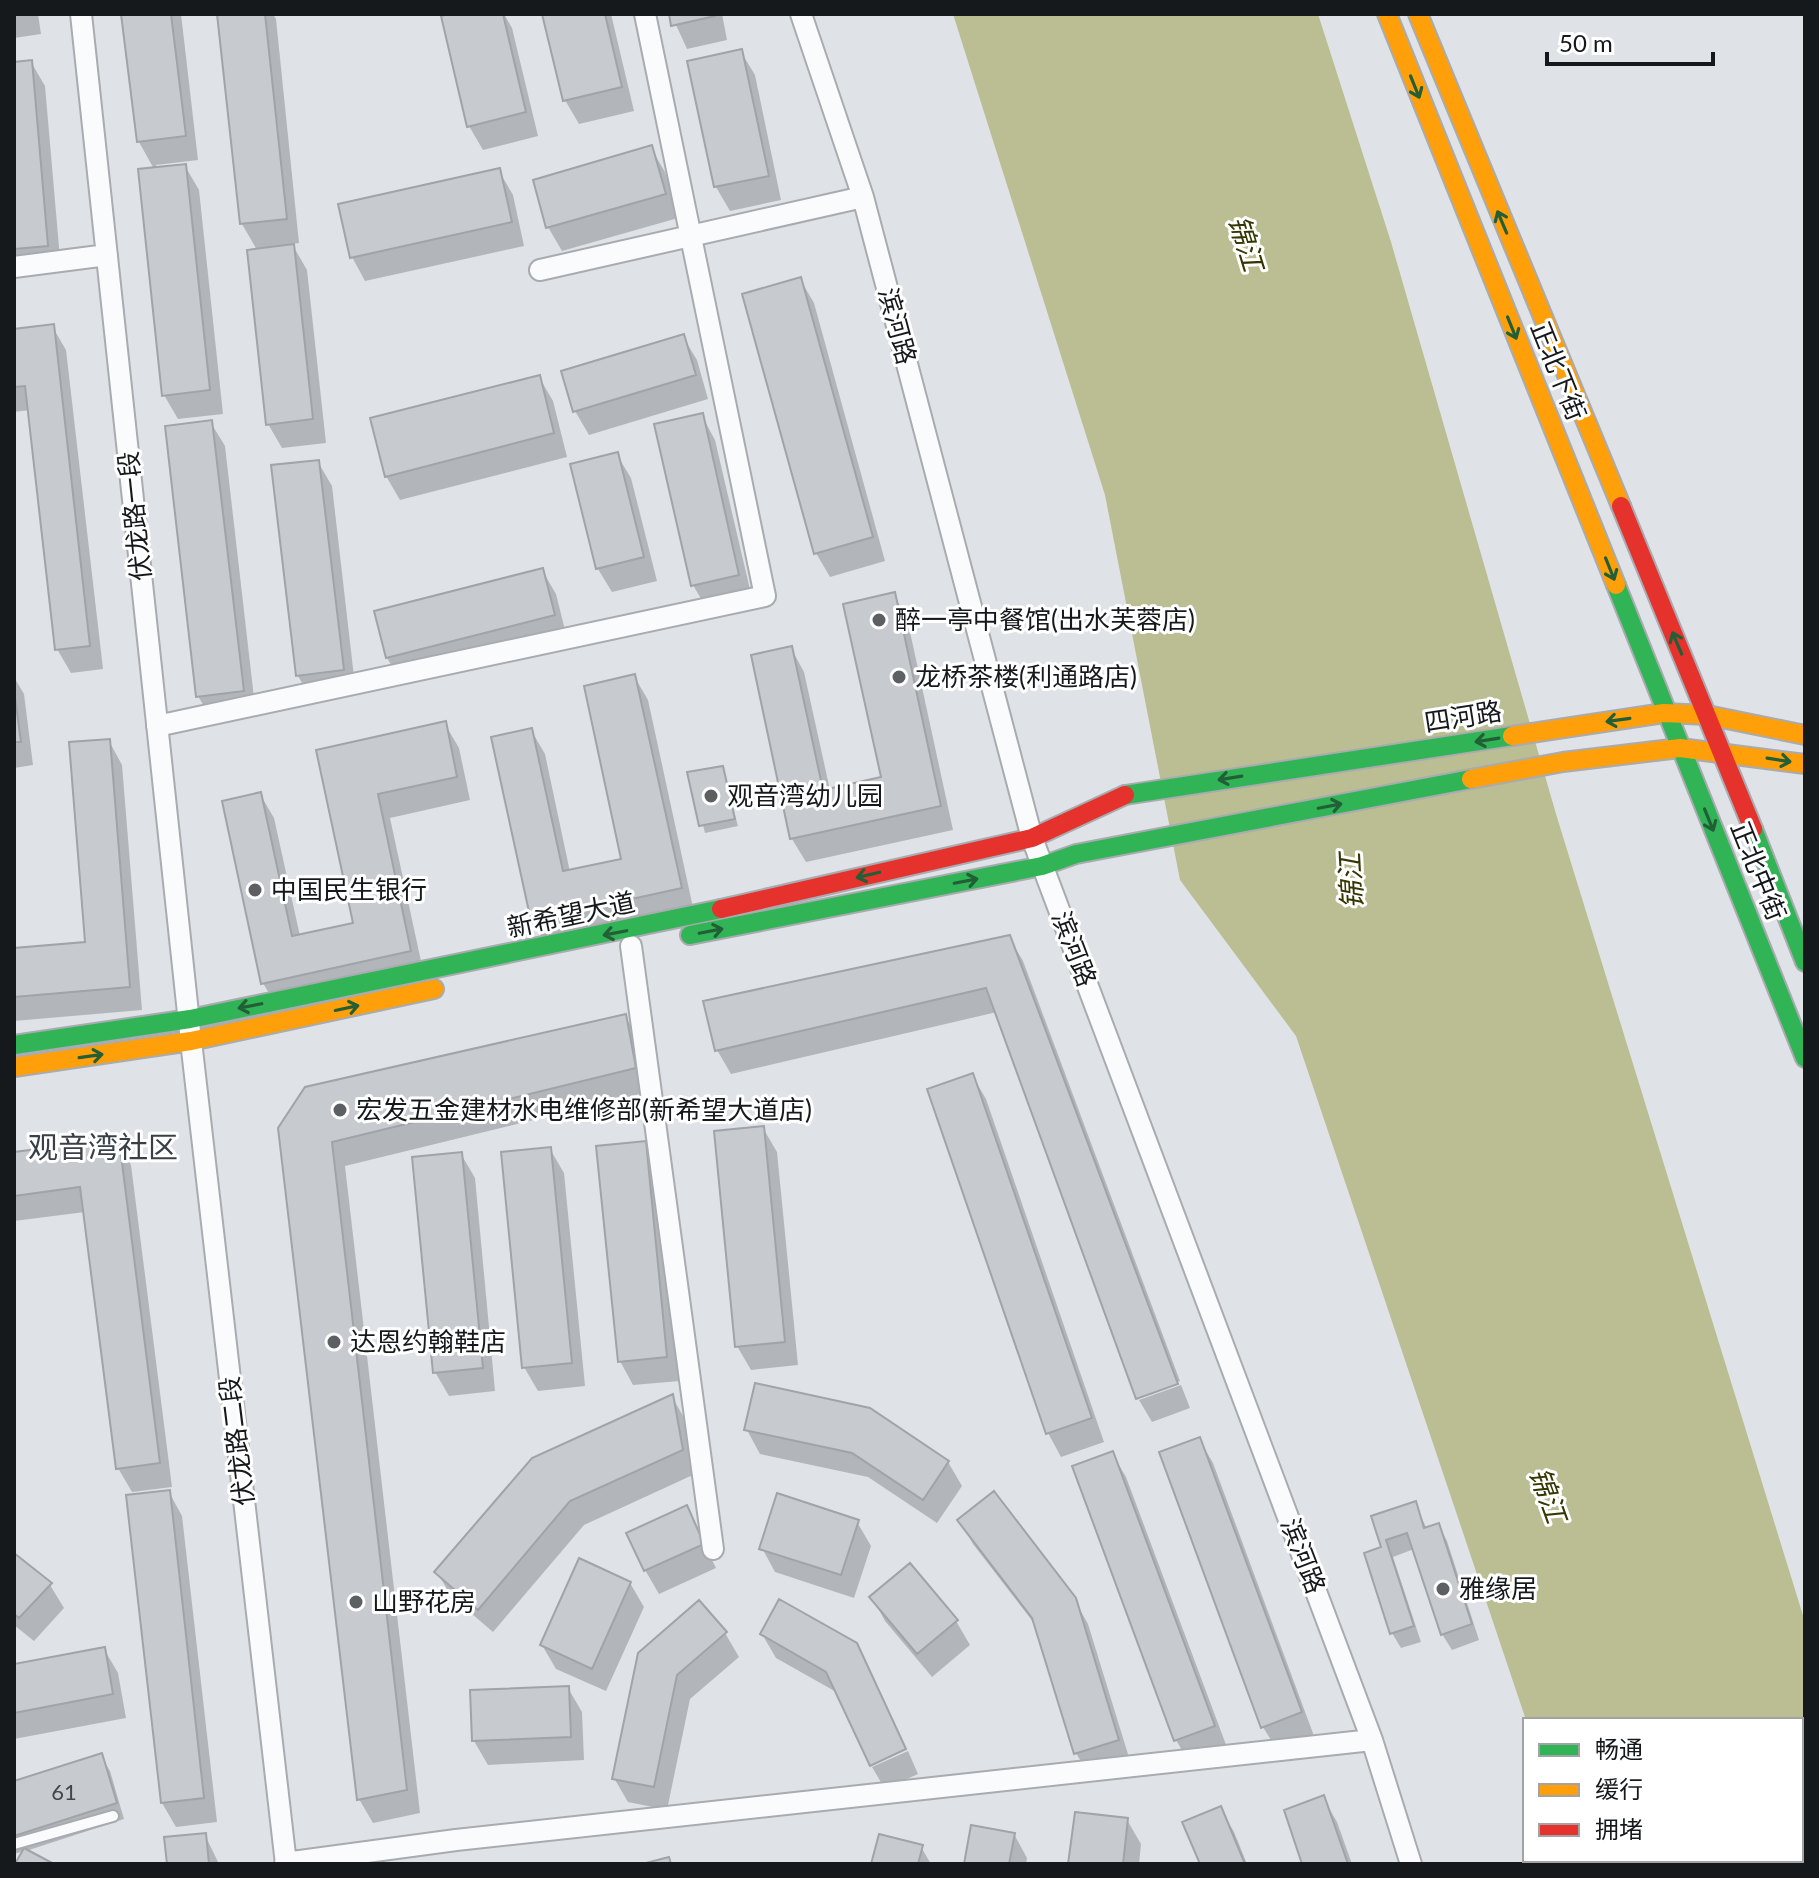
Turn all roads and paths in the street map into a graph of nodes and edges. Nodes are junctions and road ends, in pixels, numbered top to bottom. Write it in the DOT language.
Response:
graph roads {
  1 [pos="81,14"];
  2 [pos="645,14"];
  3 [pos="801,14"];
  4 [pos="1387,14"];
  5 [pos="1418,14"];
  6 [pos="863,197"];
  7 [pos="693,235"];
  8 [pos="107,255"];
  9 [pos="14,267"];
  10 [pos="540,270"];
  11 [pos="1664,713"];
  12 [pos="1707,715"];
  13 [pos="157,726"];
  14 [pos="1805,735"];
  15 [pos="1680,748"];
  16 [pos="1722,751"];
  17 [pos="1805,764"];
  18 [pos="1128,794"];
  19 [pos="1032,838"];
  20 [pos="1042,866"];
  21 [pos="631,946"];
  22 [pos="1805,962"];
  23 [pos="525,969"];
  24 [pos="449,986"];
  25 [pos="190,1019"];
  26 [pos="191,1041"];
  27 [pos="14,1045"];
  28 [pos="1805,1058"];
  29 [pos="14,1067"];
  30 [pos="713,1549"];
  31 [pos="1372,1740"];
  32 [pos="113,1816"];
  33 [pos="14,1844"];
  34 [pos="286,1863"];
  35 [pos="1411,1864"];
  1 -- 8 [label="street, 伏龙路一段"];
  2 -- 7 [label="street"];
  3 -- 6 [label="street, 滨河路"];
  4 -- 11 [label="street, 正北下街, one-way"];
  12 -- 5 [label="street, 正北下街, one-way"];
  6 -- 7 [label="street"];
  6 -- 19 [label="street, 滨河路"];
  7 -- 10 [label="street"];
  7 -- 13 [label="street"];
  8 -- 9 [label="street"];
  8 -- 13 [label="street, 伏龙路一段"];
  11 -- 12 [label="street, 四河路"];
  11 -- 15 [label="street, 正北下街"];
  11 -- 18 [label="street, 四河路, one-way"];
  12 -- 14 [label="street, 四河路"];
  12 -- 16 [label="street, 正北中街"];
  13 -- 25 [label="street, 伏龙路一段"];
  15 -- 16 [label="street"];
  20 -- 15 [label="street, one-way"];
  15 -- 28 [label="street, 正北中街, one-way"];
  16 -- 17 [label="street, one-way"];
  16 -- 22 [label="street, 正北中街"];
  18 -- 19 [label="street, 新希望大道"];
  19 -- 20 [label="street, 滨河路"];
  19 -- 25 [label="street, 新希望大道, one-way"];
  21 -- 20 [label="street, one-way"];
  20 -- 31 [label="street, 滨河路"];
  21 -- 23 [label="street"];
  21 -- 30 [label="street"];
  26 -- 24 [label="street, one-way"];
  25 -- 26 [label="street, 伏龙路二段"];
  25 -- 27 [label="street, 新希望大道"];
  29 -- 26 [label="street, one-way"];
  26 -- 34 [label="street, 伏龙路二段"];
  31 -- 34 [label="street"];
  31 -- 35 [label="street, 滨河路"];
  32 -- 33 [label="lane"];
}
